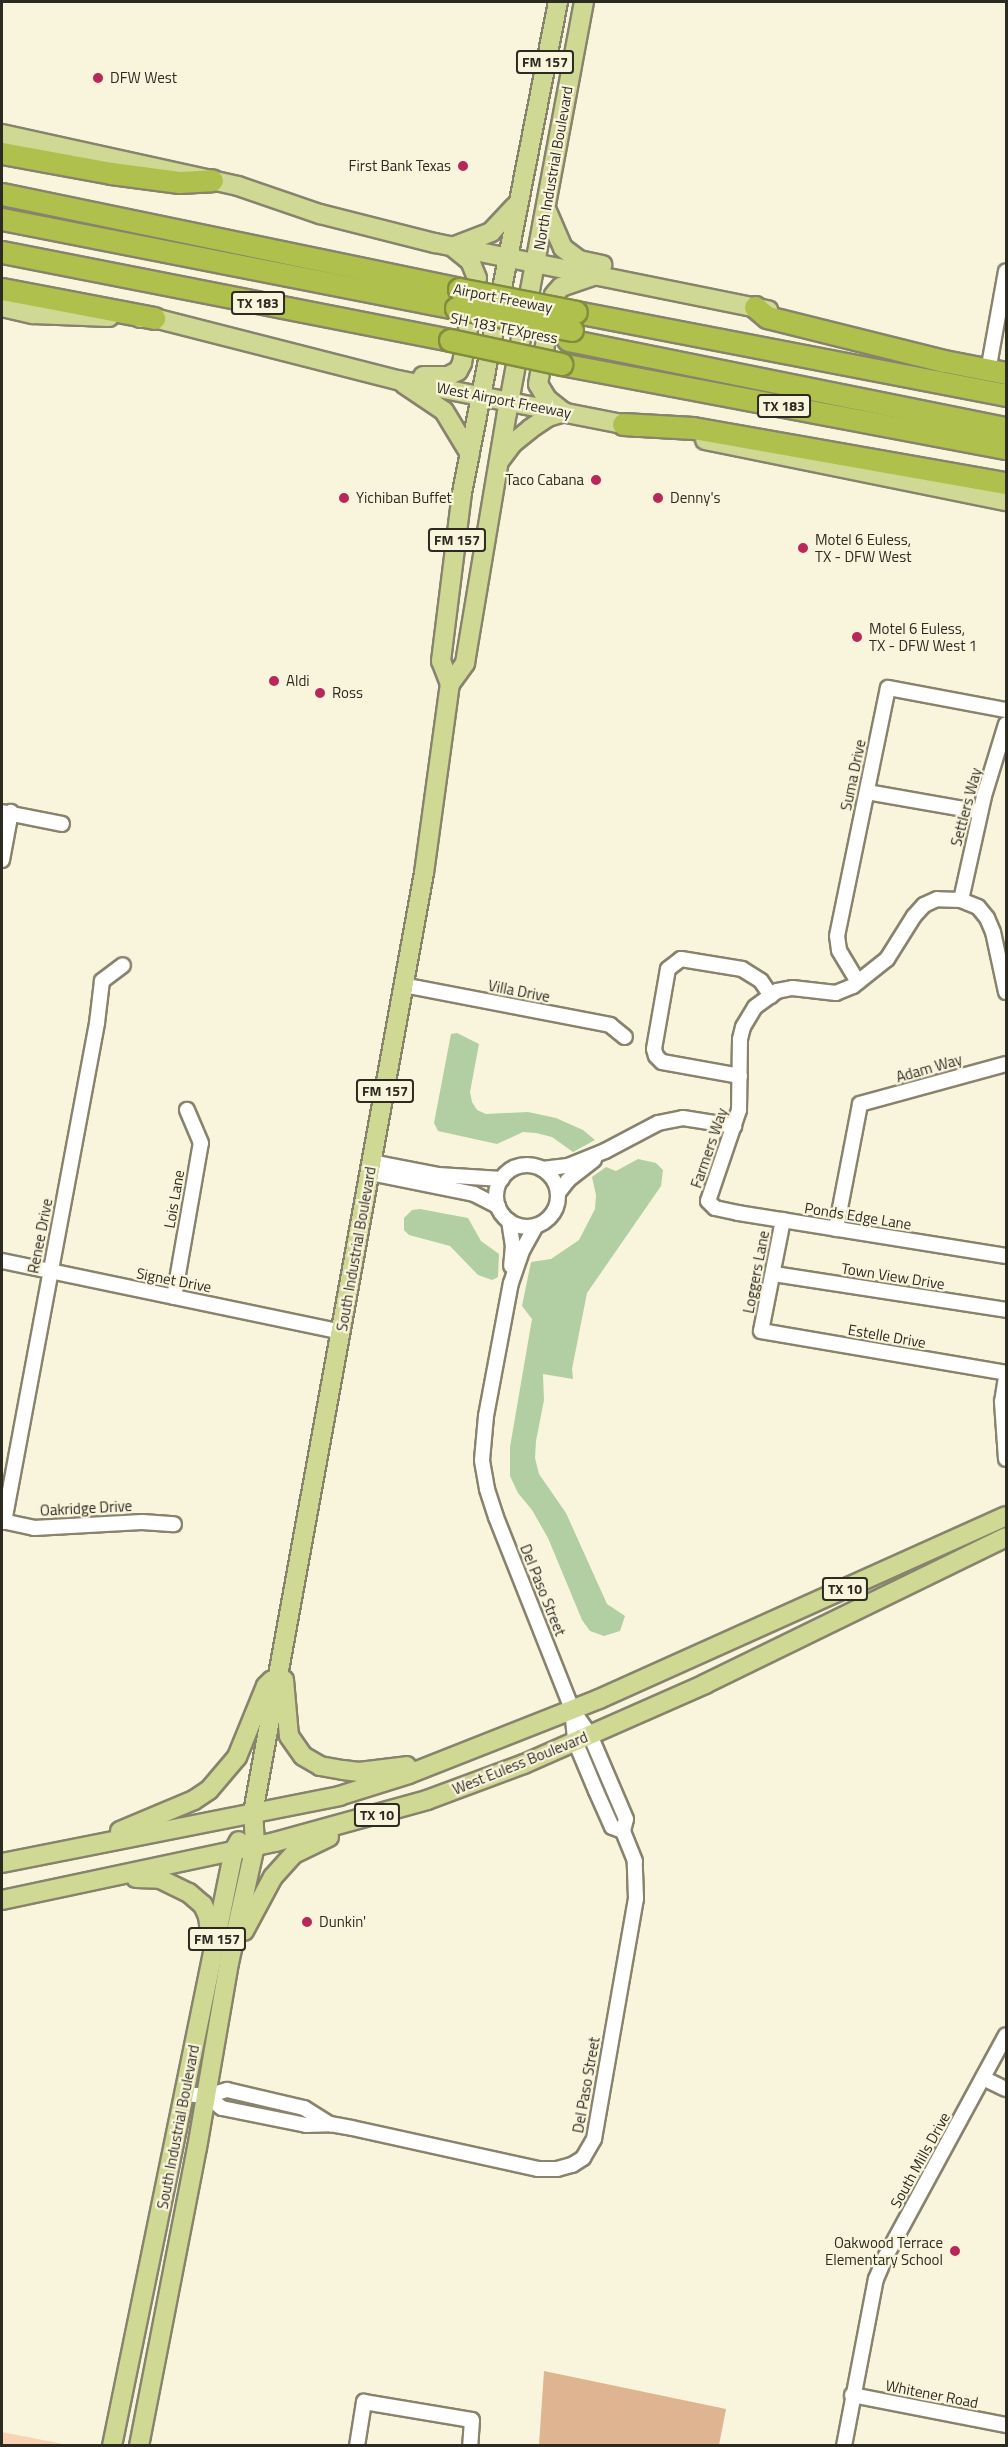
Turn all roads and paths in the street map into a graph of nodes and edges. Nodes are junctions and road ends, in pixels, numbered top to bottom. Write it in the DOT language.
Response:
graph roads {
  1 [pos="558,2"];
  2 [pos="584,2"];
  3 [pos="2,134"];
  4 [pos="2,153"];
  5 [pos="212,180"];
  6 [pos="2,194"];
  7 [pos="518,202"];
  8 [pos="546,209"];
  9 [pos="2,219"];
  10 [pos="2,229"];
  11 [pos="453,247"];
  12 [pos="2,252"];
  13 [pos="507,259"];
  14 [pos="536,265"];
  15 [pos="1006,271"];
  16 [pos="595,275"];
  17 [pos="2,289"];
  18 [pos="682,291"];
  19 [pos="457,305"];
  20 [pos="2,307"];
  21 [pos="755,307"];
  22 [pos="154,318"];
  23 [pos="572,327"];
  24 [pos="494,328"];
  25 [pos="522,334"];
  26 [pos="1001,366"];
  27 [pos="391,378"];
  28 [pos="1006,395"];
  29 [pos="480,396"];
  30 [pos="509,401"];
  31 [pos="564,412"];
  32 [pos="1006,413"];
  33 [pos="623,424"];
  34 [pos="1006,428"];
  35 [pos="1006,448"];
  36 [pos="470,454"];
  37 [pos="499,462"];
  38 [pos="1006,483"];
  39 [pos="1006,501"];
  40 [pos="450,684"];
  41 [pos="1006,710"];
  42 [pos="1006,724"];
  43 [pos="867,792"];
  44 [pos="6,812"];
  45 [pos="980,812"];
  46 [pos="62,824"];
  47 [pos="2,860"];
  48 [pos="961,900"];
  49 [pos="1001,942"];
  50 [pos="123,965"];
  51 [pos="858,982"];
  52 [pos="403,985"];
  53 [pos="1006,992"];
  54 [pos="771,996"];
  55 [pos="625,1036"];
  56 [pos="1006,1064"];
  57 [pos="740,1076"];
  58 [pos="187,1110"];
  59 [pos="734,1126"];
  60 [pos="605,1151"];
  61 [pos="371,1168"];
  62 [pos="542,1169"];
  63 [pos="502,1179"];
  64 [pos="558,1193"];
  65 [pos="708,1201"];
  66 [pos="498,1206"];
  67 [pos="783,1220"];
  68 [pos="509,1221"];
  69 [pos="536,1226"];
  70 [pos="836,1229"];
  71 [pos="1006,1256"];
  72 [pos="2,1261"];
  73 [pos="50,1273"];
  74 [pos="774,1274"];
  75 [pos="511,1283"];
  76 [pos="174,1297"];
  77 [pos="1006,1310"];
  78 [pos="761,1331"];
  79 [pos="341,1332"];
  80 [pos="1006,1375"];
  81 [pos="1006,1459"];
  82 [pos="1006,1516"];
  83 [pos="3,1522"];
  84 [pos="174,1524"];
  85 [pos="1006,1538"];
  86 [pos="281,1653"];
  87 [pos="278,1675"];
  88 [pos="572,1709"];
  89 [pos="583,1738"];
  90 [pos="447,1759"];
  91 [pos="390,1812"];
  92 [pos="253,1813"];
  93 [pos="84,1845"];
  94 [pos="255,1846"];
  95 [pos="234,1850"];
  96 [pos="2,1863"];
  97 [pos="123,1875"];
  98 [pos="2,1900"];
  99 [pos="230,1963"];
  100 [pos="211,1969"];
  101 [pos="1006,2035"];
  102 [pos="983,2078"];
  103 [pos="1006,2089"];
  104 [pos="184,2094"];
  105 [pos="207,2096"];
  106 [pos="139,2317"];
  107 [pos="163,2322"];
  108 [pos="852,2396"];
  109 [pos="1006,2425"];
  110 [pos="112,2445"];
  111 [pos="139,2445"];
  112 [pos="357,2445"];
  113 [pos="470,2445"];
  114 [pos="843,2445"];
  1 -- 7 [label="main road, North Industrial Boulevard / FM 157"];
  2 -- 8 [label="main road, North Industrial Boulevard / FM 157"];
  3 -- 5 [label="main road"];
  4 -- 5 [label="highway"];
  5 -- 11 [label="main road"];
  6 -- 19 [label="highway, Airport Freeway"];
  7 -- 11 [label="main road"];
  7 -- 13 [label="main road, North Industrial Boulevard / FM 157"];
  8 -- 14 [label="main road, North Industrial Boulevard / FM 157"];
  8 -- 18 [label="main road"];
  9 -- 19 [label="highway, SH 183 TEXpress"];
  10 -- 19 [label="highway, SH 183 TEXpress"];
  11 -- 13 [label="main road"];
  11 -- 27 [label="main road"];
  12 -- 35 [label="highway, TX 183, bridge"];
  13 -- 14 [label="main road"];
  13 -- 24 [label="main road, North Industrial Boulevard / FM 157"];
  14 -- 16 [label="main road"];
  14 -- 25 [label="main road, North Industrial Boulevard / FM 157"];
  15 -- 26 [label="street"];
  16 -- 18 [label="main road"];
  16 -- 31 [label="main road"];
  17 -- 22 [label="highway"];
  18 -- 21 [label="main road"];
  19 -- 23 [label="highway, Airport Freeway, bridge"];
  19 -- 23 [label="highway, SH 183 TEXpress"];
  20 -- 22 [label="main road, West Airport Freeway"];
  21 -- 26 [label="highway"];
  22 -- 27 [label="main road, West Airport Freeway"];
  23 -- 28 [label="highway, Airport Freeway"];
  23 -- 32 [label="highway, SH 183 TEXpress"];
  23 -- 34 [label="highway, SH 183 TEXpress"];
  24 -- 29 [label="main road, South Industrial Boulevard / FM 157"];
  25 -- 30 [label="main road, South Industrial Boulevard / FM 157"];
  27 -- 29 [label="main road, West Airport Freeway"];
  27 -- 36 [label="main road"];
  29 -- 30 [label="main road, West Airport Freeway"];
  29 -- 36 [label="main road, South Industrial Boulevard / FM 157"];
  30 -- 31 [label="main road, West Airport Freeway"];
  30 -- 37 [label="main road, South Industrial Boulevard / FM 157"];
  31 -- 33 [label="main road, West Airport Freeway"];
  31 -- 37 [label="main road"];
  33 -- 38 [label="highway"];
  33 -- 39 [label="main road, West Airport Freeway"];
  36 -- 40 [label="main road, South Industrial Boulevard / FM 157"];
  37 -- 40 [label="main road, South Industrial Boulevard / FM 157"];
  40 -- 52 [label="main road, South Industrial Boulevard / FM 157"];
  41 -- 43 [label="street, Suma Drive"];
  42 -- 45 [label="street, Settlers Way"];
  43 -- 45 [label="street"];
  43 -- 51 [label="street, Suma Drive"];
  44 -- 46 [label="street"];
  44 -- 47 [label="street"];
  45 -- 48 [label="street, Settlers Way"];
  48 -- 49 [label="street"];
  48 -- 51 [label="street, Farmers Way"];
  49 -- 53 [label="street"];
  50 -- 73 [label="street, Renee Drive"];
  51 -- 54 [label="street, Farmers Way"];
  52 -- 55 [label="street, Villa Drive"];
  52 -- 61 [label="main road, South Industrial Boulevard / FM 157"];
  54 -- 57 [label="street, Farmers Way"];
  54 -- 57 [label="street"];
  56 -- 70 [label="street, Adam Way"];
  57 -- 59 [label="street, Farmers Way"];
  58 -- 76 [label="street, Lois Lane"];
  59 -- 60 [label="street"];
  59 -- 65 [label="street, Farmers Way"];
  60 -- 62 [label="street"];
  60 -- 64 [label="street"];
  61 -- 63 [label="street"];
  61 -- 66 [label="street"];
  61 -- 79 [label="main road, South Industrial Boulevard / FM 157"];
  62 -- 63 [label="street"];
  62 -- 64 [label="street"];
  63 -- 66 [label="street"];
  64 -- 69 [label="street"];
  65 -- 67 [label="street, Ponds Edge Lane"];
  66 -- 68 [label="street"];
  67 -- 70 [label="street, Ponds Edge Lane"];
  67 -- 74 [label="street, Loggers Lane"];
  68 -- 69 [label="street"];
  68 -- 75 [label="street"];
  69 -- 75 [label="street"];
  70 -- 71 [label="street, Ponds Edge Lane"];
  72 -- 73 [label="street, Signet Drive"];
  73 -- 76 [label="street, Signet Drive"];
  73 -- 83 [label="street, Renee Drive"];
  74 -- 77 [label="street, Town View Drive"];
  74 -- 78 [label="street, Loggers Lane"];
  75 -- 88 [label="street, Del Paso Street"];
  76 -- 79 [label="street, Signet Drive"];
  78 -- 80 [label="street, Estelle Drive"];
  79 -- 86 [label="main road, South Industrial Boulevard / FM 157"];
  80 -- 81 [label="street"];
  82 -- 88 [label="main road, West Euless Boulevard / TX 10"];
  83 -- 84 [label="street, Oakridge Drive"];
  85 -- 89 [label="main road, West Euless Boulevard / TX 10"];
  86 -- 87 [label="main road, South Industrial Boulevard / FM 157"];
  86 -- 90 [label="main road"];
  87 -- 92 [label="main road, South Industrial Boulevard / FM 157"];
  87 -- 93 [label="main road"];
  88 -- 89 [label="street, Del Paso Street"];
  88 -- 90 [label="main road, West Euless Boulevard / TX 10"];
  89 -- 91 [label="main road, West Euless Boulevard / TX 10"];
  89 -- 105 [label="street, Del Paso Street"];
  90 -- 92 [label="main road, West Euless Boulevard / TX 10"];
  91 -- 94 [label="main road, West Euless Boulevard / TX 10"];
  91 -- 99 [label="main road"];
  92 -- 93 [label="main road, West Euless Boulevard / TX 10"];
  92 -- 94 [label="main road, South Industrial Boulevard / FM 157"];
  92 -- 95 [label="main road, South Industrial Boulevard / FM 157"];
  93 -- 96 [label="main road, West Euless Boulevard / TX 10"];
  94 -- 95 [label="main road, West Euless Boulevard / TX 10"];
  94 -- 99 [label="main road, South Industrial Boulevard / FM 157"];
  95 -- 97 [label="main road, West Euless Boulevard / TX 10"];
  95 -- 100 [label="main road, South Industrial Boulevard / FM 157"];
  97 -- 98 [label="main road, West Euless Boulevard / TX 10"];
  97 -- 100 [label="main road"];
  99 -- 105 [label="main road, South Industrial Boulevard / FM 157"];
  100 -- 104 [label="main road, South Industrial Boulevard / FM 157"];
  101 -- 102 [label="street, South Mills Drive"];
  102 -- 103 [label="street"];
  102 -- 108 [label="street, South Mills Drive"];
  104 -- 105 [label="street, Del Paso Street"];
  104 -- 106 [label="main road, South Industrial Boulevard / FM 157"];
  105 -- 107 [label="main road, South Industrial Boulevard / FM 157"];
  106 -- 107 [label="main road"];
  106 -- 110 [label="main road, South Industrial Boulevard / FM 157"];
  107 -- 111 [label="main road, South Industrial Boulevard / FM 157"];
  108 -- 109 [label="street, Whitener Road"];
  108 -- 114 [label="street, South Mills Drive"];
  112 -- 113 [label="street"];
}
